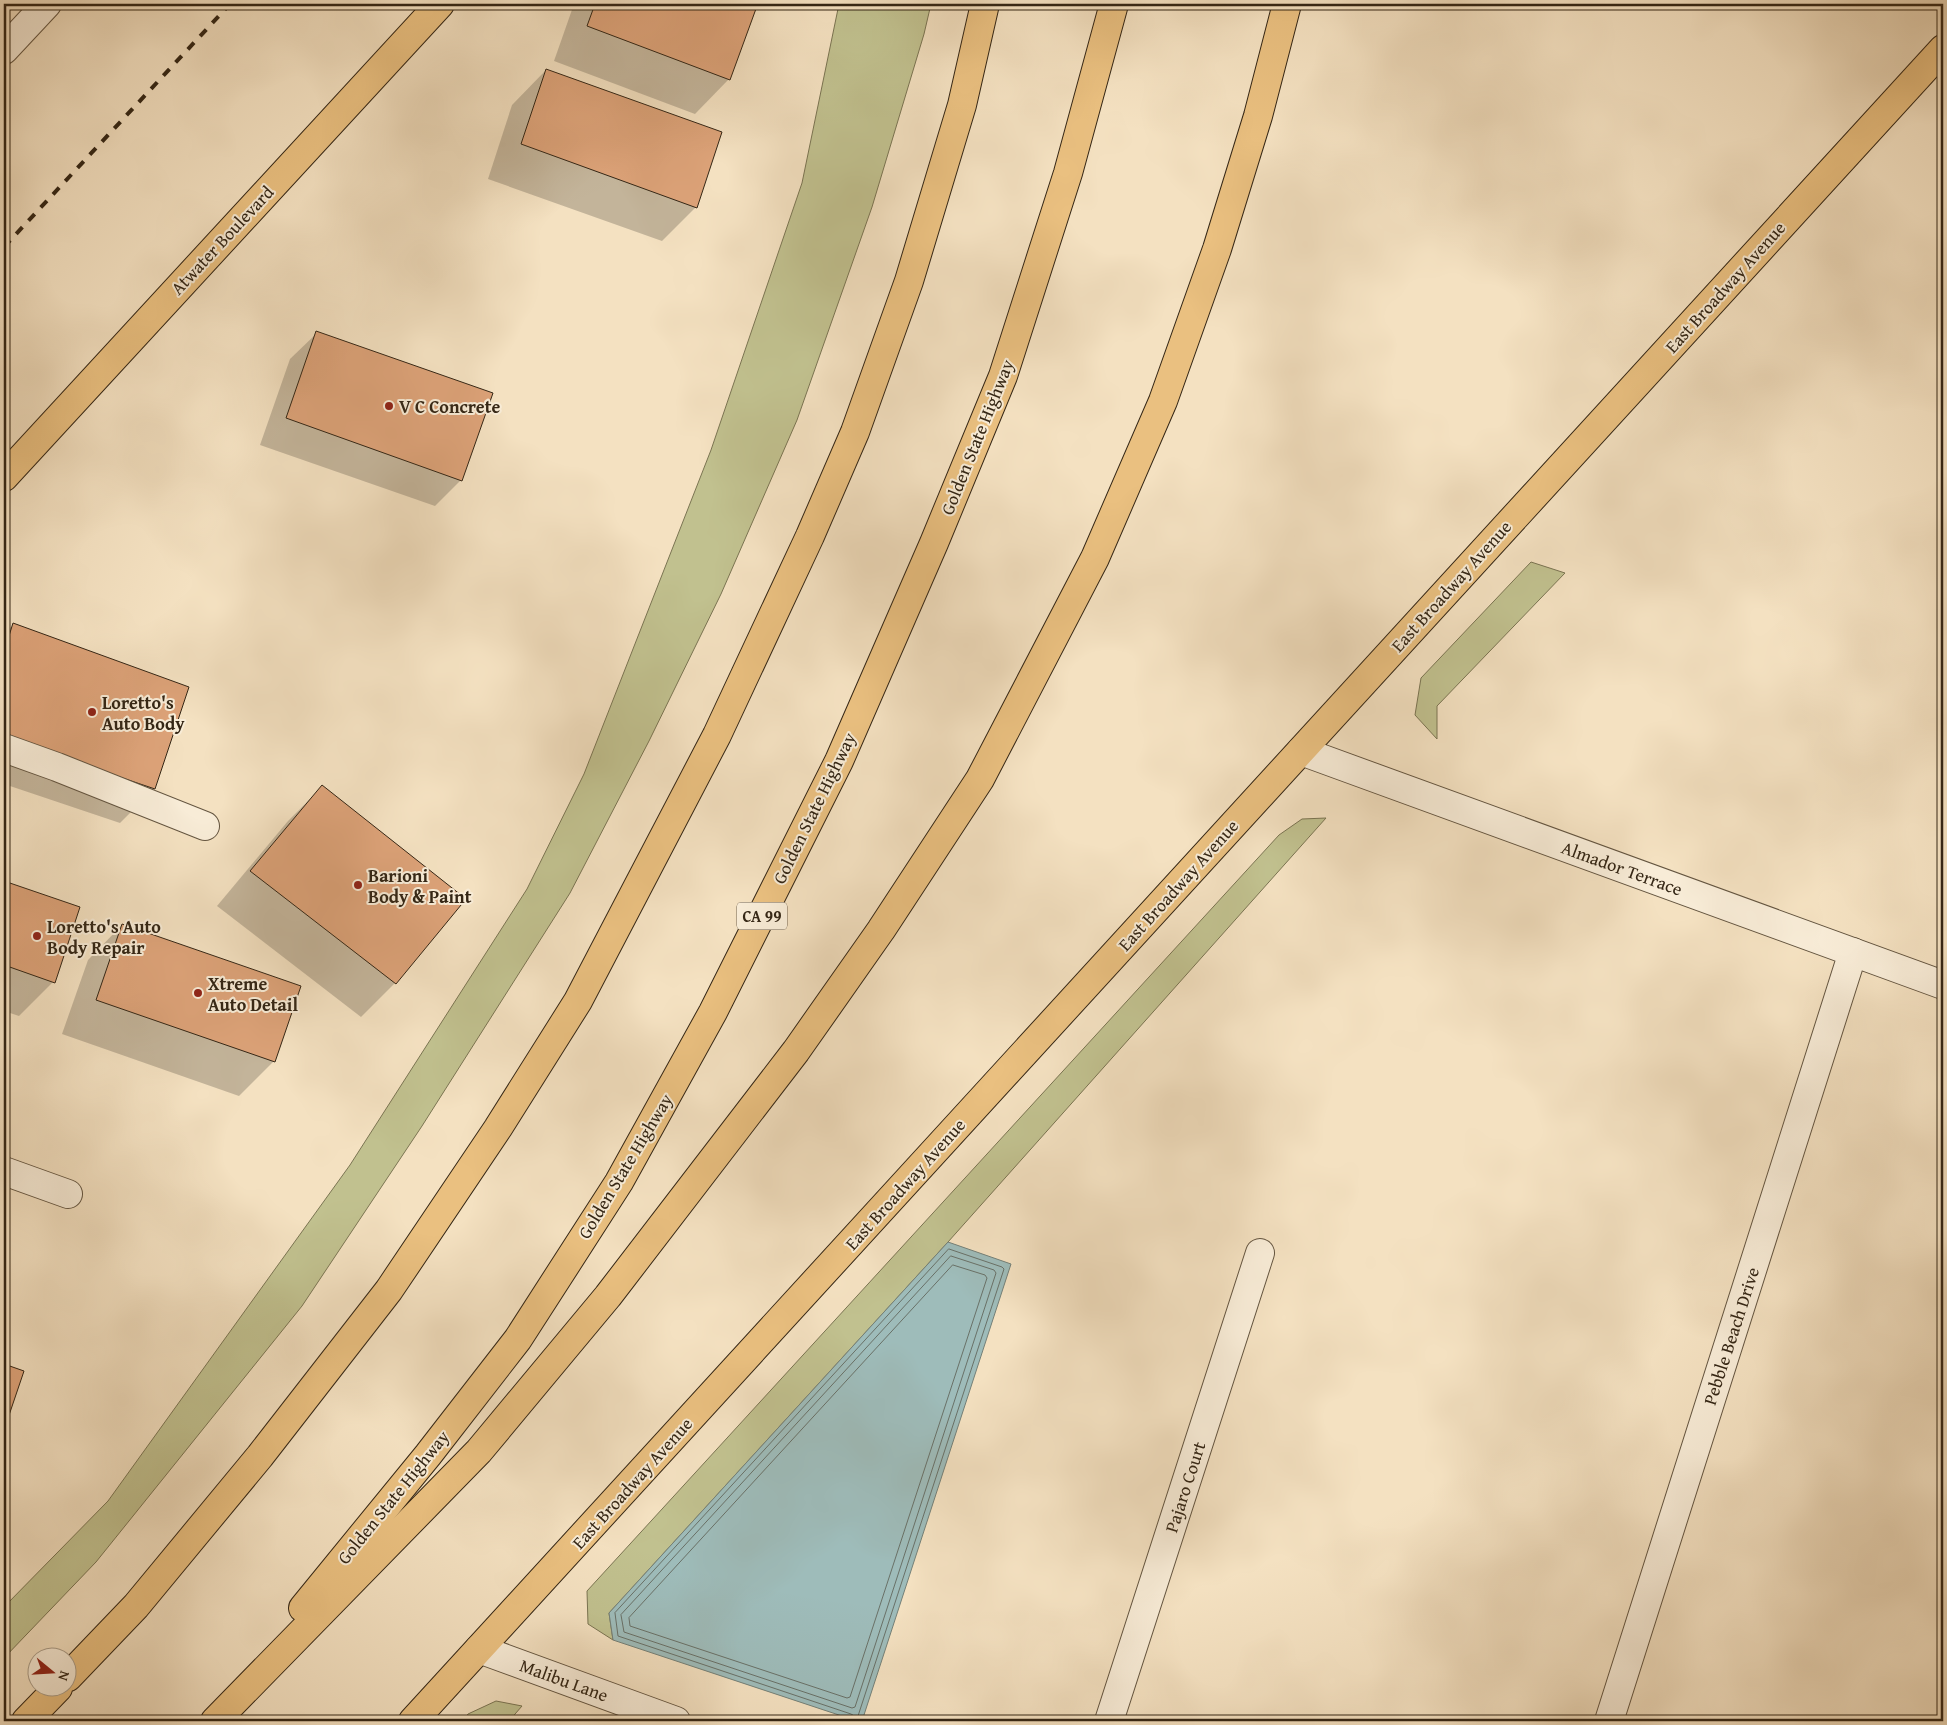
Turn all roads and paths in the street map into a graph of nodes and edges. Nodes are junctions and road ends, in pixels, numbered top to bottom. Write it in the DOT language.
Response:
graph roads {
  1 [pos="47,4"];
  2 [pos="440,4"];
  3 [pos="985,4"];
  4 [pos="1114,4"];
  5 [pos="1286,4"];
  6 [pos="1943,49"];
  7 [pos="4,50"];
  8 [pos="4,477"];
  9 [pos="4,748"];
  10 [pos="1301,751"];
  11 [pos="205,826"];
  12 [pos="1853,952"];
  13 [pos="1943,985"];
  14 [pos="4,1171"];
  15 [pos="68,1194"];
  16 [pos="1260,1253"];
  17 [pos="479,1650"];
  18 [pos="78,1667"];
  19 [pos="48,1698"];
  20 [pos="26,1721"];
  21 [pos="210,1721"];
  22 [pos="215,1721"];
  23 [pos="413,1721"];
  24 [pos="676,1721"];
  25 [pos="1109,1721"];
  26 [pos="1609,1721"];
  1 -- 7 [label="street"];
  2 -- 8 [label="main road, Atwater Boulevard"];
  3 -- 18 [label="main road"];
  4 -- 21 [label="main road, Golden State Highway / CA 99"];
  5 -- 22 [label="main road"];
  6 -- 10 [label="main road, East Broadway Avenue"];
  9 -- 11 [label="street"];
  10 -- 12 [label="street, Almador Terrace"];
  10 -- 17 [label="main road, East Broadway Avenue"];
  12 -- 13 [label="street, Almador Terrace"];
  12 -- 26 [label="street, Pebble Beach Drive"];
  14 -- 15 [label="street"];
  16 -- 25 [label="street, Pajaro Court"];
  17 -- 23 [label="main road, East Broadway Avenue"];
  17 -- 24 [label="street, Malibu Lane"];
  19 -- 20 [label="main road"];
}
